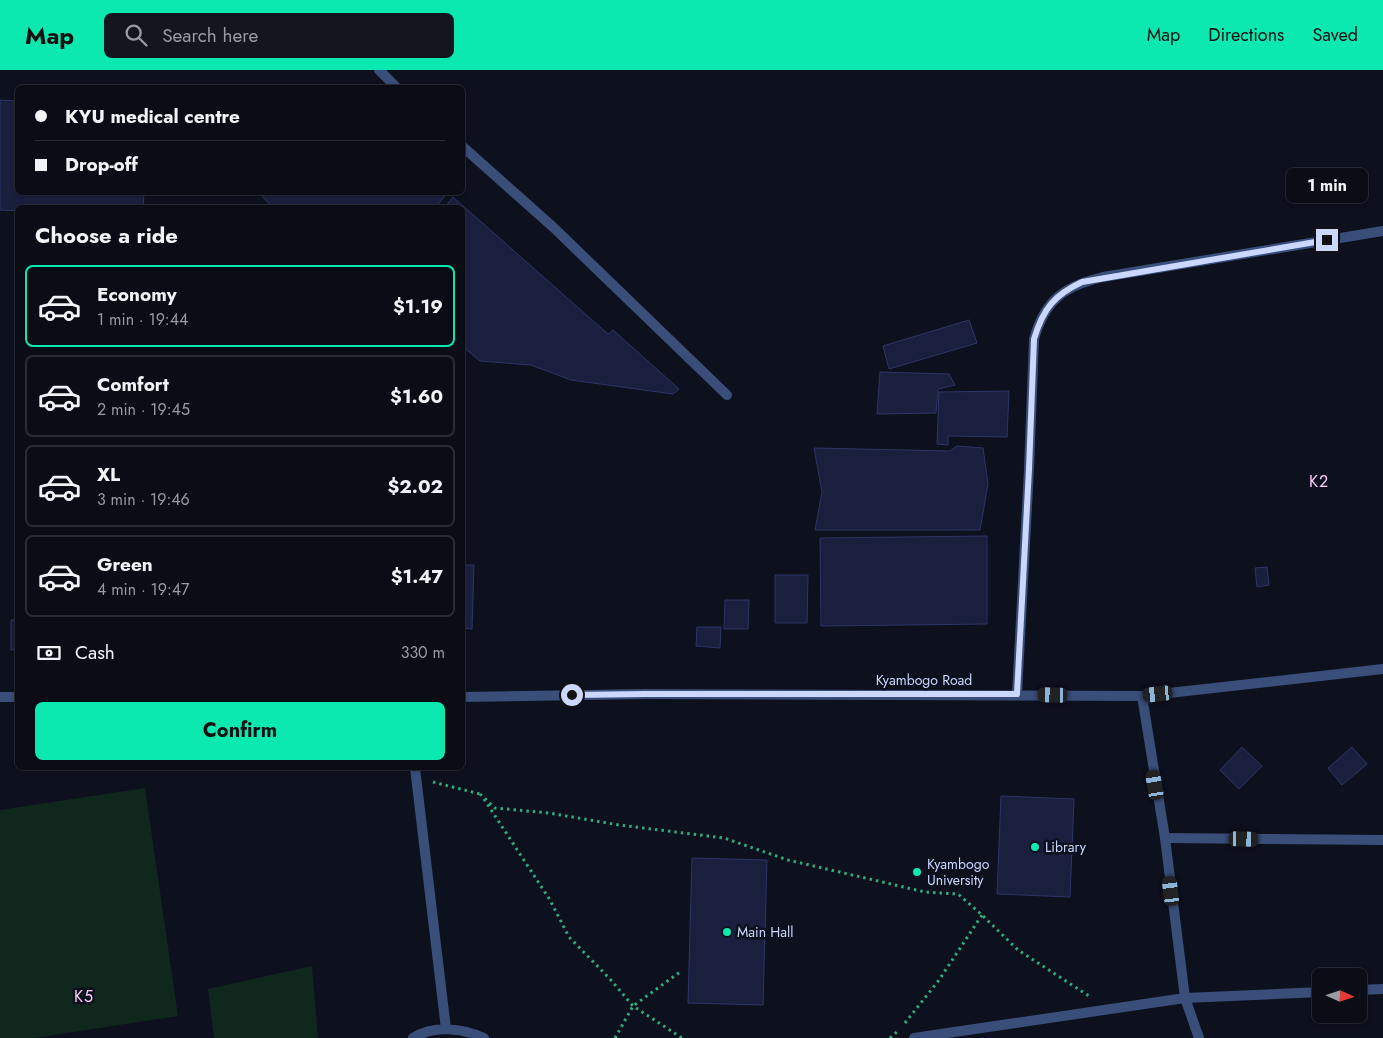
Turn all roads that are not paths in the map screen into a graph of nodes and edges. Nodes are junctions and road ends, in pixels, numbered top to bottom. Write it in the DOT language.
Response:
graph roads {
  1 [pos="379,70"];
  2 [pos="395,85"];
  3 [pos="465,149"];
  4 [pos="1383,231"];
  5 [pos="727,395"];
  6 [pos="1383,669"];
  7 [pos="1017,694"];
  8 [pos="1142,696"];
  9 [pos="0,697"];
  10 [pos="15,697"];
  11 [pos="465,698"];
  12 [pos="415,772"];
  13 [pos="1165,838"];
  14 [pos="1383,840"];
  15 [pos="1383,989"];
  16 [pos="1368,990"];
  17 [pos="1312,992"];
  18 [pos="1184,998"];
  19 [pos="446,1029"];
  20 [pos="413,1038"];
  21 [pos="484,1038"];
  22 [pos="914,1038"];
  23 [pos="1199,1038"];
  1 -- 2 [label="street"];
  3 -- 5 [label="street"];
  4 -- 7 [label="street"];
  6 -- 8 [label="street, Kyambogo Road"];
  7 -- 8 [label="street, Kyambogo Road"];
  7 -- 11 [label="street, Kyambogo Road"];
  8 -- 13 [label="street"];
  9 -- 10 [label="street"];
  12 -- 19 [label="street"];
  13 -- 14 [label="street"];
  13 -- 18 [label="street"];
  15 -- 16 [label="street"];
  17 -- 18 [label="street"];
  18 -- 22 [label="street"];
  18 -- 23 [label="street"];
  19 -- 20 [label="street"];
  19 -- 21 [label="street"];
}
